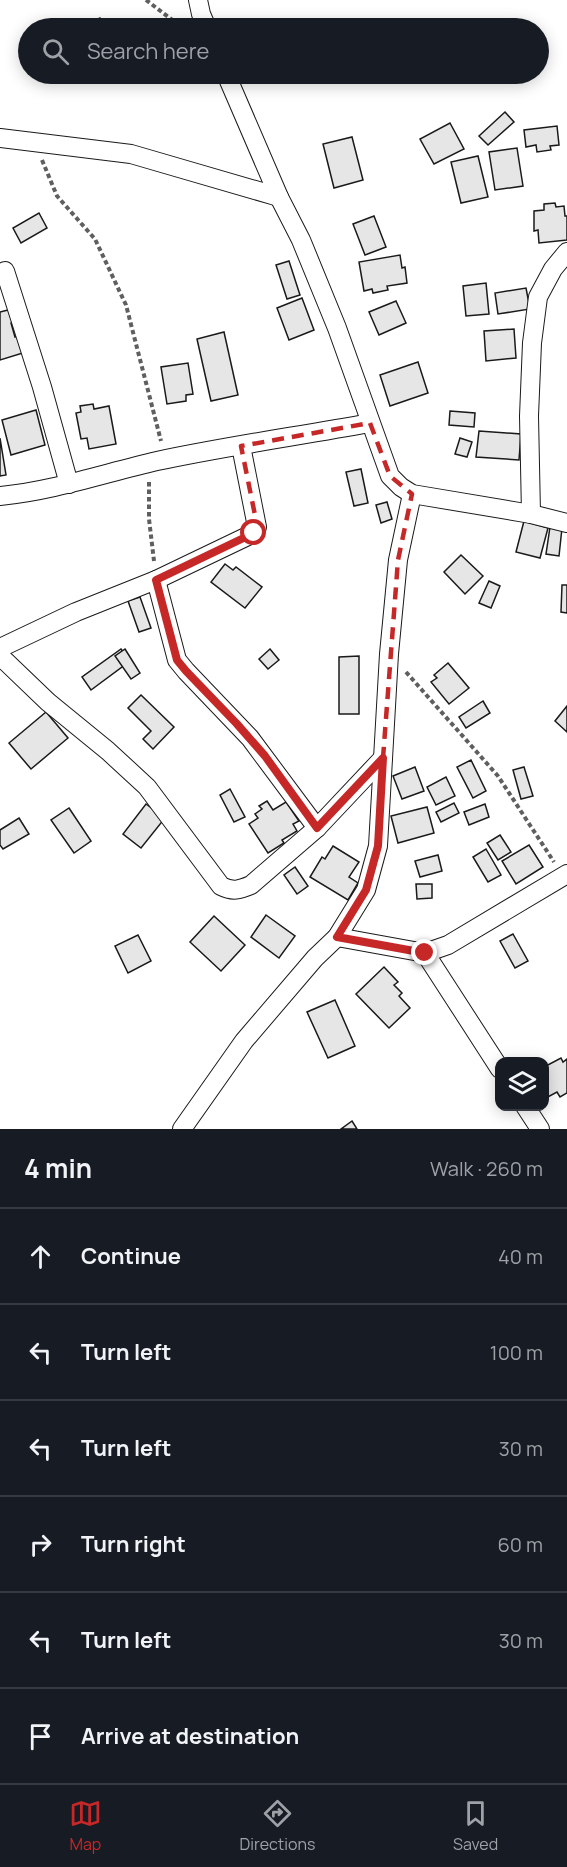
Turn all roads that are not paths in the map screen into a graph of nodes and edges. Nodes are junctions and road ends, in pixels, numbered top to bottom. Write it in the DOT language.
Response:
graph roads {
  1 [pos="198,0"];
  2 [pos="203,18"];
  3 [pos="231,84"];
  4 [pos="0,138"];
  5 [pos="279,197"];
  6 [pos="567,252"];
  7 [pos="5,271"];
  8 [pos="370,423"];
  9 [pos="241,446"];
  10 [pos="69,484"];
  11 [pos="412,494"];
  12 [pos="0,496"];
  13 [pos="531,514"];
  14 [pos="567,522"];
  15 [pos="156,580"];
  16 [pos="0,648"];
  17 [pos="0,656"];
  18 [pos="383,758"];
  19 [pos="317,828"];
  20 [pos="565,875"];
  21 [pos="337,937"];
  22 [pos="425,953"];
  23 [pos="495,1061"];
  24 [pos="528,1111"];
  25 [pos="182,1129"];
  26 [pos="540,1129"];
  1 -- 2 [label="street"];
  3 -- 5 [label="street"];
  4 -- 5 [label="street"];
  5 -- 8 [label="street"];
  6 -- 13 [label="street"];
  7 -- 10 [label="street"];
  8 -- 9 [label="street"];
  8 -- 11 [label="street"];
  9 -- 10 [label="street"];
  9 -- 15 [label="street"];
  10 -- 12 [label="street"];
  11 -- 13 [label="street"];
  11 -- 18 [label="street"];
  13 -- 14 [label="street"];
  15 -- 16 [label="street"];
  15 -- 19 [label="street"];
  17 -- 19 [label="street"];
  18 -- 19 [label="street"];
  18 -- 21 [label="street"];
  20 -- 22 [label="street"];
  21 -- 22 [label="street"];
  21 -- 25 [label="street"];
  22 -- 23 [label="street"];
  24 -- 26 [label="street"];
}
